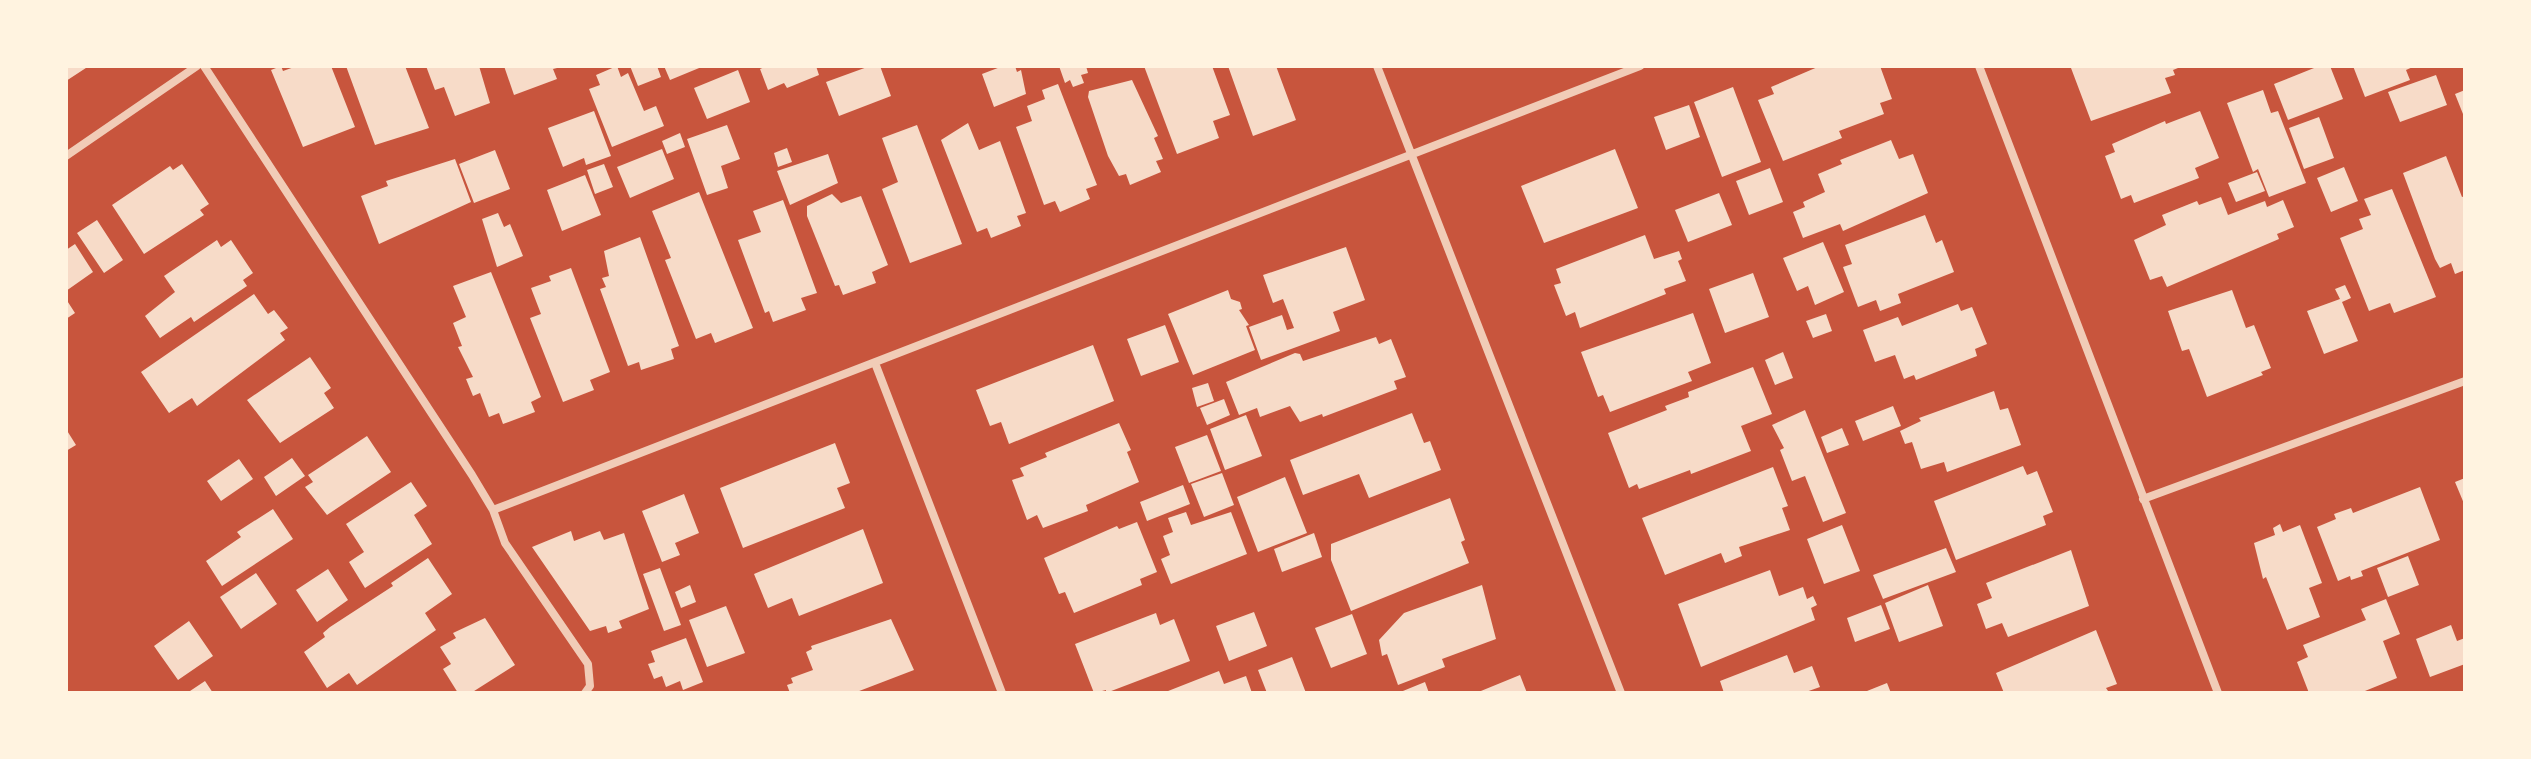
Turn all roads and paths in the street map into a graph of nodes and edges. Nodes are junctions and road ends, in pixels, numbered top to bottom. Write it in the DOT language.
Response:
graph roads {
  1 [pos="197,66"];
  2 [pos="204,66"];
  3 [pos="1377,66"];
  4 [pos="1640,66"];
  5 [pos="1979,66"];
  6 [pos="1411,152"];
  7 [pos="66,156"];
  8 [pos="875,363"];
  9 [pos="2465,381"];
  10 [pos="2143,499"];
  11 [pos="493,510"];
  12 [pos="588,690"];
  13 [pos="1002,693"];
  14 [pos="1621,693"];
  15 [pos="2218,693"];
  1 -- 7 [label="street"];
  2 -- 11 [label="street"];
  3 -- 6 [label="street"];
  4 -- 6 [label="street"];
  5 -- 10 [label="street"];
  6 -- 8 [label="street"];
  6 -- 14 [label="street"];
  8 -- 11 [label="street"];
  8 -- 13 [label="street"];
  9 -- 10 [label="street"];
  10 -- 15 [label="street"];
  11 -- 12 [label="street"];
}
